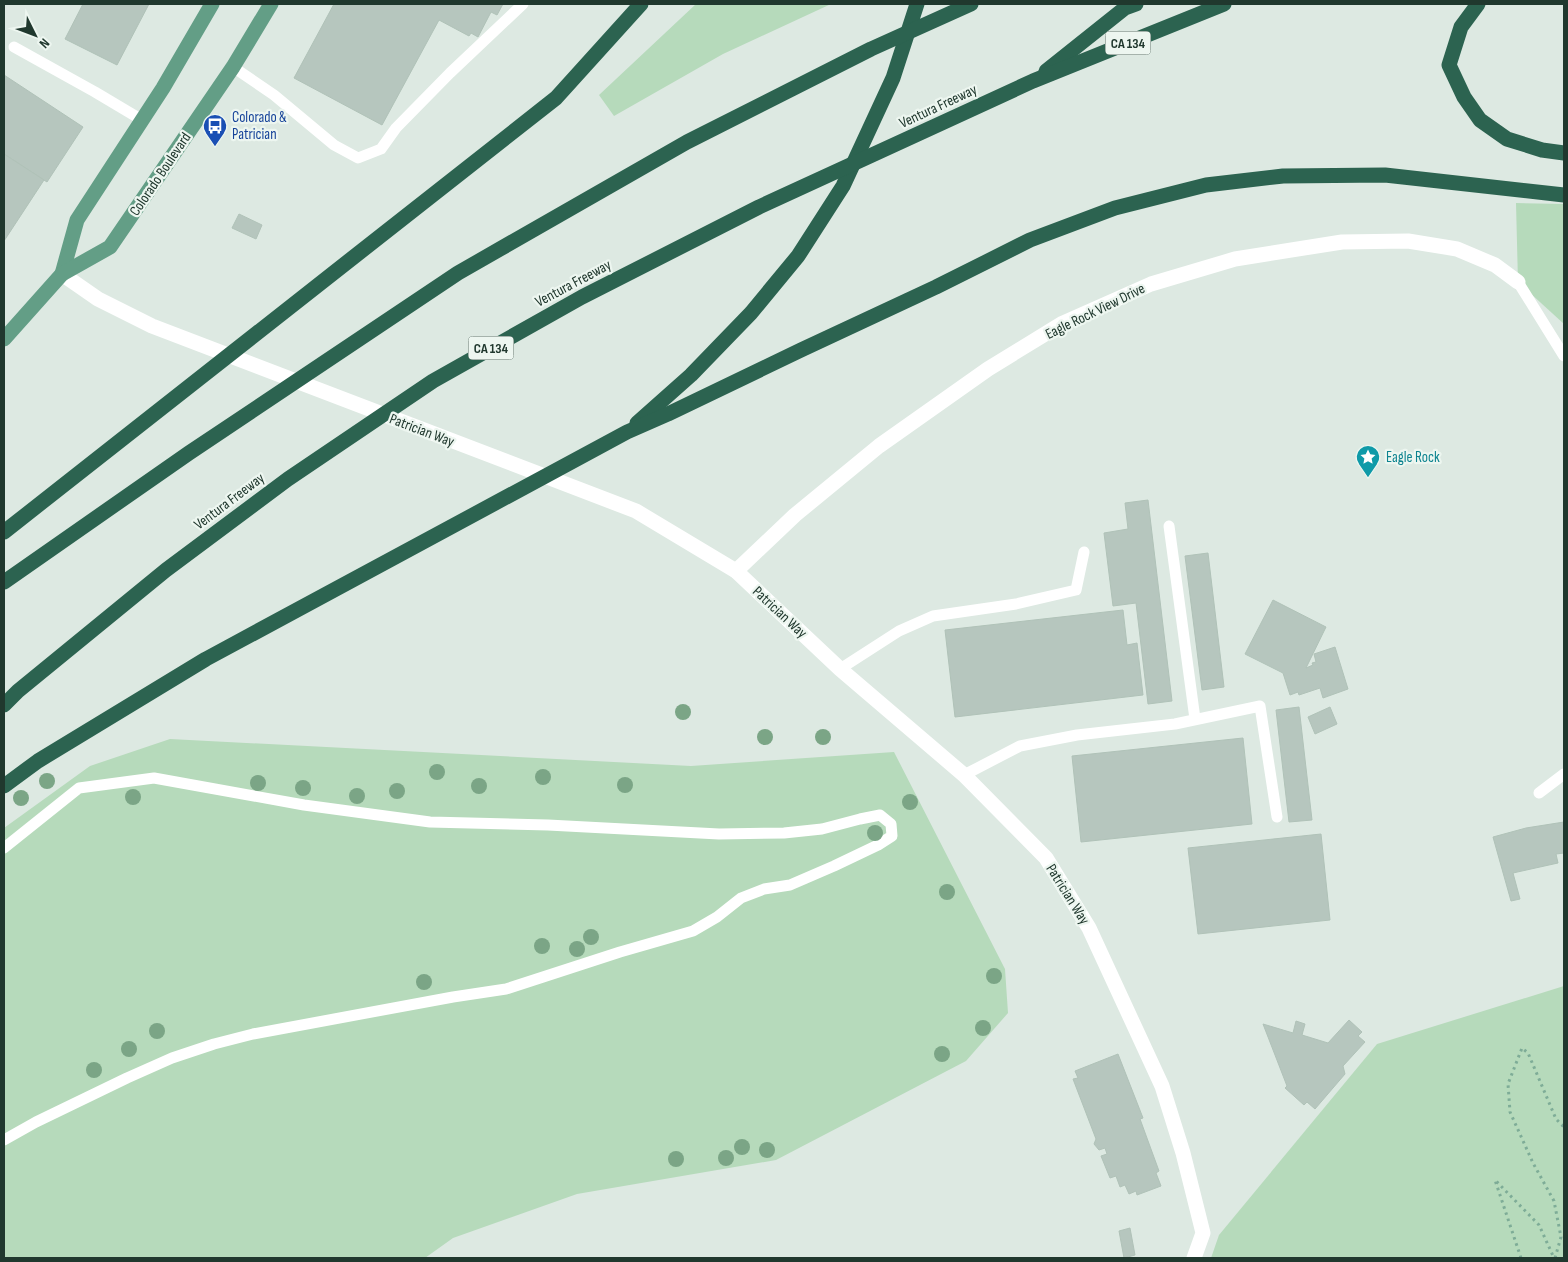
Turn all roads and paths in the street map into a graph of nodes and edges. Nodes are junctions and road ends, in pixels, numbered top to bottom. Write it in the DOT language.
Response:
graph roads {
  1 [pos="212,4"];
  2 [pos="271,4"];
  3 [pos="523,4"];
  4 [pos="641,4"];
  5 [pos="917,4"];
  6 [pos="971,4"];
  7 [pos="1136,4"];
  8 [pos="1224,4"];
  9 [pos="1478,4"];
  10 [pos="14,47"];
  11 [pos="234,67"];
  12 [pos="1033,81"];
  13 [pos="142,120"];
  14 [pos="1564,153"];
  15 [pos="1564,195"];
  16 [pos="62,274"];
  17 [pos="1518,282"];
  18 [pos="4,339"];
  19 [pos="1564,356"];
  20 [pos="627,432"];
  21 [pos="1169,526"];
  22 [pos="4,532"];
  23 [pos="1084,552"];
  24 [pos="736,571"];
  25 [pos="4,582"];
  26 [pos="840,669"];
  27 [pos="4,705"];
  28 [pos="1195,719"];
  29 [pos="1564,774"];
  30 [pos="964,775"];
  31 [pos="4,786"];
  32 [pos="1539,793"];
  33 [pos="1277,817"];
  34 [pos="4,848"];
  35 [pos="1564,1127"];
  36 [pos="4,1140"];
  37 [pos="1194,1258"];
  38 [pos="1520,1258"];
  39 [pos="1555,1258"];
  1 -- 13 [label="main road, Colorado Boulevard"];
  2 -- 11 [label="main road, Colorado Boulevard"];
  3 -- 11 [label="lane"];
  4 -- 22 [label="highway"];
  5 -- 20 [label="highway"];
  6 -- 25 [label="highway"];
  7 -- 12 [label="highway"];
  8 -- 12 [label="highway, Ventura Freeway / CA 134"];
  9 -- 14 [label="highway"];
  10 -- 13 [label="lane"];
  11 -- 16 [label="main road, Colorado Boulevard"];
  12 -- 27 [label="highway, Ventura Freeway / CA 134"];
  13 -- 16 [label="main road, Colorado Boulevard"];
  15 -- 20 [label="highway"];
  16 -- 18 [label="main road, Colorado Boulevard"];
  16 -- 24 [label="street, Patrician Way"];
  17 -- 19 [label="lane"];
  17 -- 24 [label="street, Eagle Rock View Drive"];
  20 -- 31 [label="highway"];
  21 -- 28 [label="lane"];
  23 -- 26 [label="lane"];
  24 -- 26 [label="street, Patrician Way"];
  26 -- 30 [label="street, Patrician Way"];
  28 -- 30 [label="lane"];
  28 -- 33 [label="lane"];
  29 -- 32 [label="lane"];
  30 -- 37 [label="street, Patrician Way"];
  34 -- 36 [label="lane"];
  35 -- 39 [label="path"];
  38 -- 39 [label="path"];
}
